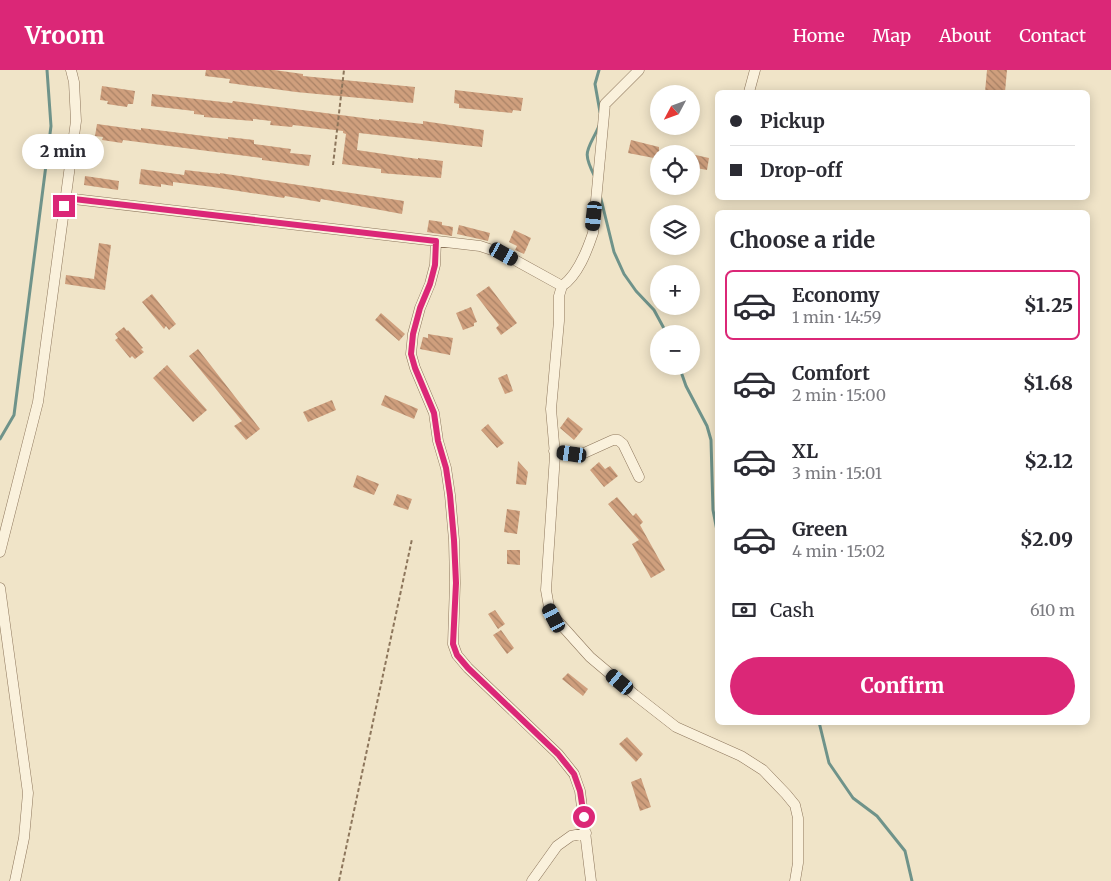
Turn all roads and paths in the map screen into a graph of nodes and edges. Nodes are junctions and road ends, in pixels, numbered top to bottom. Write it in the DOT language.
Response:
graph roads {
  1 [pos="71,70"];
  2 [pos="344,70"];
  3 [pos="639,70"];
  4 [pos="755,70"];
  5 [pos="750,90"];
  6 [pos="334,165"];
  7 [pos="65,198"];
  8 [pos="436,241"];
  9 [pos="562,286"];
  10 [pos="554,451"];
  11 [pos="639,477"];
  12 [pos="412,539"];
  13 [pos="0,552"];
  14 [pos="0,588"];
  15 [pos="586,834"];
  16 [pos="15,881"];
  17 [pos="339,881"];
  18 [pos="532,881"];
  19 [pos="591,881"];
  20 [pos="795,881"];
  1 -- 7 [label="street"];
  2 -- 6 [label="path"];
  3 -- 9 [label="street"];
  4 -- 5 [label="street"];
  7 -- 8 [label="street"];
  7 -- 13 [label="street"];
  8 -- 9 [label="street"];
  8 -- 15 [label="street"];
  9 -- 10 [label="street"];
  10 -- 11 [label="street"];
  10 -- 20 [label="street"];
  12 -- 17 [label="path"];
  14 -- 16 [label="street"];
  15 -- 18 [label="street"];
  15 -- 19 [label="street"];
}
